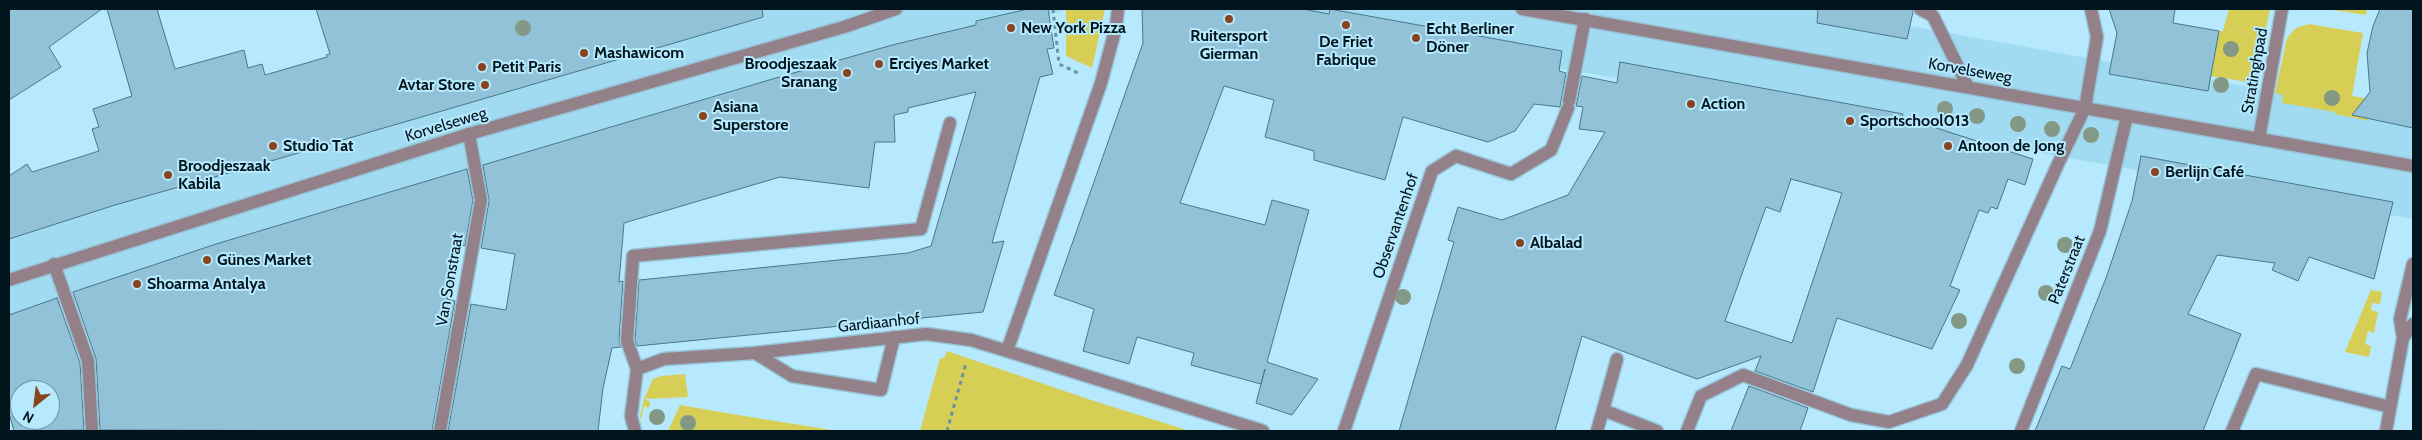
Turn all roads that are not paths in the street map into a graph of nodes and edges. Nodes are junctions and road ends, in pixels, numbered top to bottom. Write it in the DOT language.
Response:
graph roads {
  1 [pos="896,9"];
  2 [pos="1118,9"];
  3 [pos="1522,9"];
  4 [pos="1920,9"];
  5 [pos="2282,9"];
  6 [pos="2094,10"];
  7 [pos="1585,19"];
  8 [pos="1968,88"];
  9 [pos="2085,108"];
  10 [pos="2127,116"];
  11 [pos="950,123"];
  12 [pos="469,134"];
  13 [pos="2259,139"];
  14 [pos="2413,166"];
  15 [pos="54,264"];
  16 [pos="2413,264"];
  17 [pos="9,280"];
  18 [pos="2413,324"];
  19 [pos="894,337"];
  20 [pos="2403,338"];
  21 [pos="1007,351"];
  22 [pos="755,354"];
  23 [pos="1617,359"];
  24 [pos="637,369"];
  25 [pos="2390,407"];
  26 [pos="1603,410"];
  27 [pos="92,431"];
  28 [pos="440,431"];
  29 [pos="634,431"];
  30 [pos="1263,431"];
  31 [pos="1344,431"];
  32 [pos="1597,431"];
  33 [pos="1657,431"];
  34 [pos="1687,431"];
  35 [pos="2020,431"];
  36 [pos="2234,431"];
  37 [pos="2386,431"];
  1 -- 12 [label="street, Korvelseweg"];
  2 -- 21 [label="street"];
  3 -- 7 [label="street, Korvelseweg"];
  4 -- 8 [label="street"];
  5 -- 13 [label="street, Stratinghpad"];
  6 -- 9 [label="street"];
  7 -- 8 [label="street, Korvelseweg"];
  7 -- 31 [label="street, Observantenhof"];
  8 -- 9 [label="street, Korvelseweg"];
  9 -- 10 [label="street, Korvelseweg"];
  9 -- 34 [label="street"];
  10 -- 13 [label="street, Korvelseweg"];
  10 -- 35 [label="street, Paterstraat"];
  11 -- 24 [label="street"];
  12 -- 15 [label="street, Korvelseweg"];
  12 -- 28 [label="street, Van Sonstraat"];
  13 -- 14 [label="street, Korvelseweg"];
  15 -- 17 [label="street, Korvelseweg"];
  15 -- 27 [label="street"];
  16 -- 20 [label="street"];
  18 -- 20 [label="street"];
  19 -- 21 [label="street, Gardiaanhof"];
  19 -- 22 [label="street, Gardiaanhof"];
  19 -- 22 [label="street"];
  20 -- 25 [label="street"];
  21 -- 30 [label="street"];
  22 -- 24 [label="street, Gardiaanhof"];
  23 -- 26 [label="street"];
  24 -- 29 [label="street"];
  25 -- 36 [label="street"];
  25 -- 37 [label="street"];
  26 -- 32 [label="street"];
  26 -- 33 [label="street"];
}
